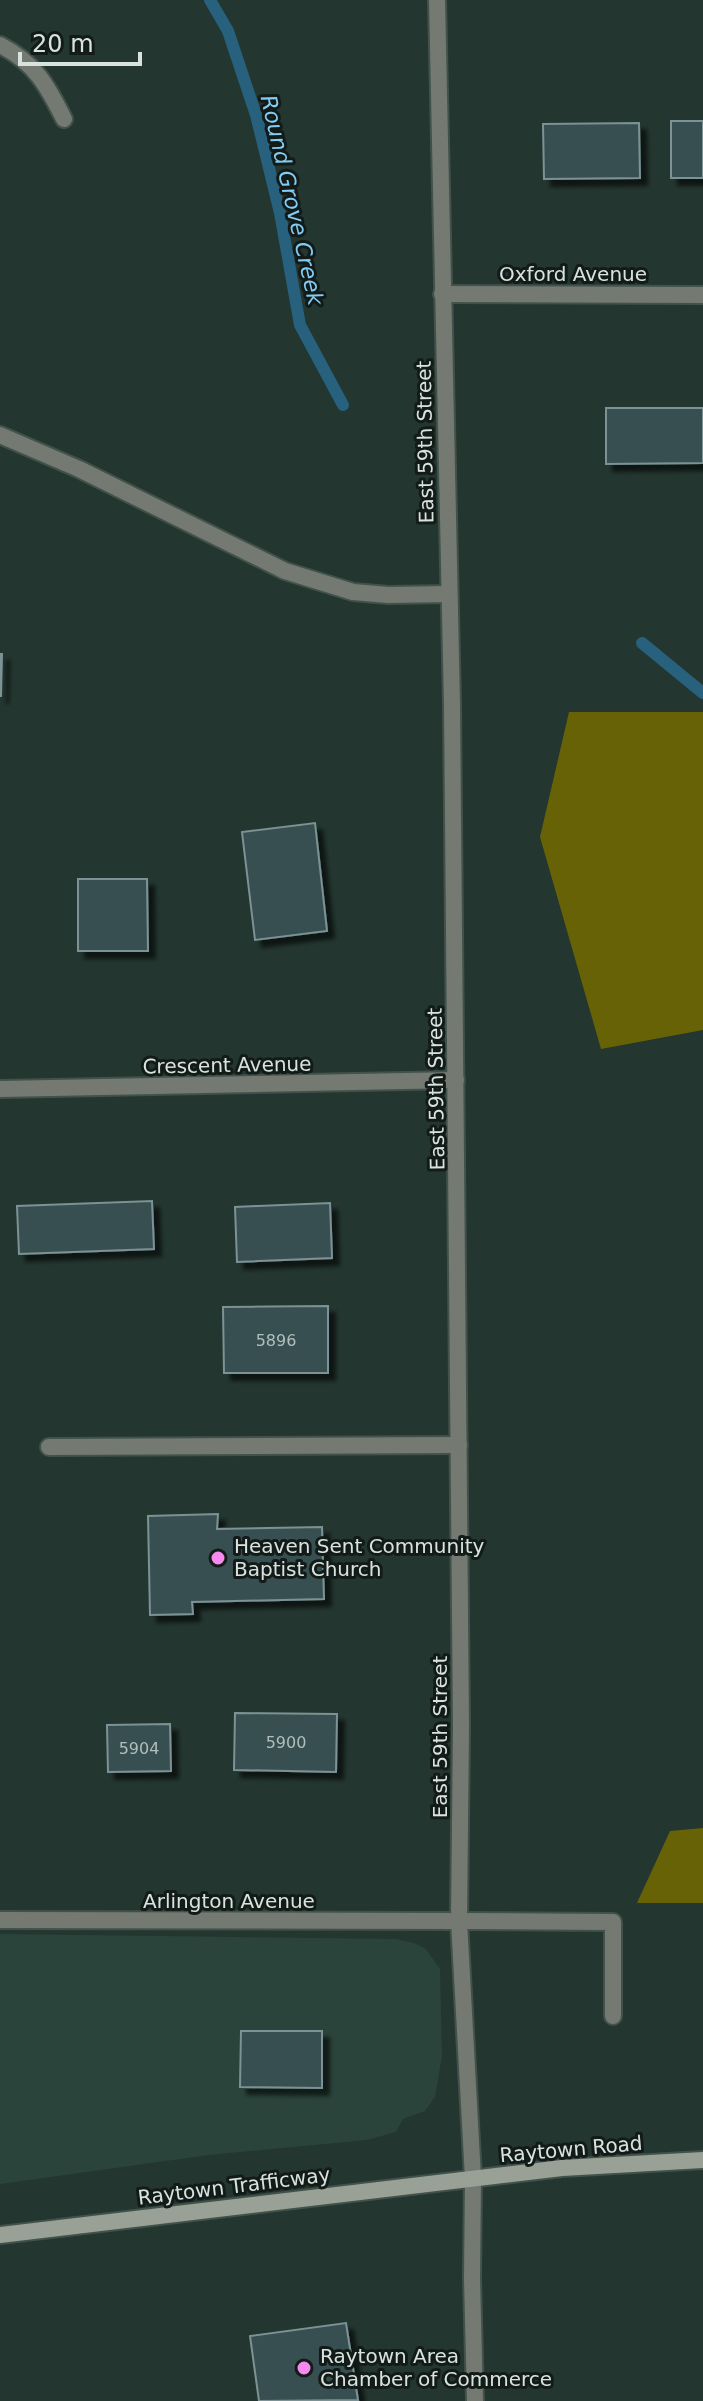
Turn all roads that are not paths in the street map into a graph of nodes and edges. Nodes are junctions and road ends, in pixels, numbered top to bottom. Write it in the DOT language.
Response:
graph roads {
  1 [pos="437,0"];
  2 [pos="0,45"];
  3 [pos="64,119"];
  4 [pos="442,294"];
  5 [pos="703,295"];
  6 [pos="0,435"];
  7 [pos="449,594"];
  8 [pos="456,1080"];
  9 [pos="0,1089"];
  10 [pos="459,1445"];
  11 [pos="49,1447"];
  12 [pos="0,1920"];
  13 [pos="459,1921"];
  14 [pos="613,2016"];
  15 [pos="703,2160"];
  16 [pos="473,2178"];
  17 [pos="0,2235"];
  18 [pos="475,2401"];
  1 -- 4 [label="street, East 59th Street"];
  2 -- 3 [label="street"];
  4 -- 5 [label="street, Oxford Avenue"];
  4 -- 7 [label="street, East 59th Street"];
  6 -- 7 [label="street"];
  7 -- 8 [label="street, East 59th Street"];
  8 -- 9 [label="street, Crescent Avenue"];
  8 -- 10 [label="street, East 59th Street"];
  10 -- 11 [label="street"];
  10 -- 13 [label="street, East 59th Street"];
  12 -- 13 [label="street, Arlington Avenue"];
  13 -- 14 [label="street, Arlington Avenue"];
  13 -- 16 [label="street, East 59th Street"];
  15 -- 16 [label="main road, Raytown Road"];
  16 -- 17 [label="main road, Raytown Trafficway"];
  16 -- 18 [label="street, Raytown Road"];
}
